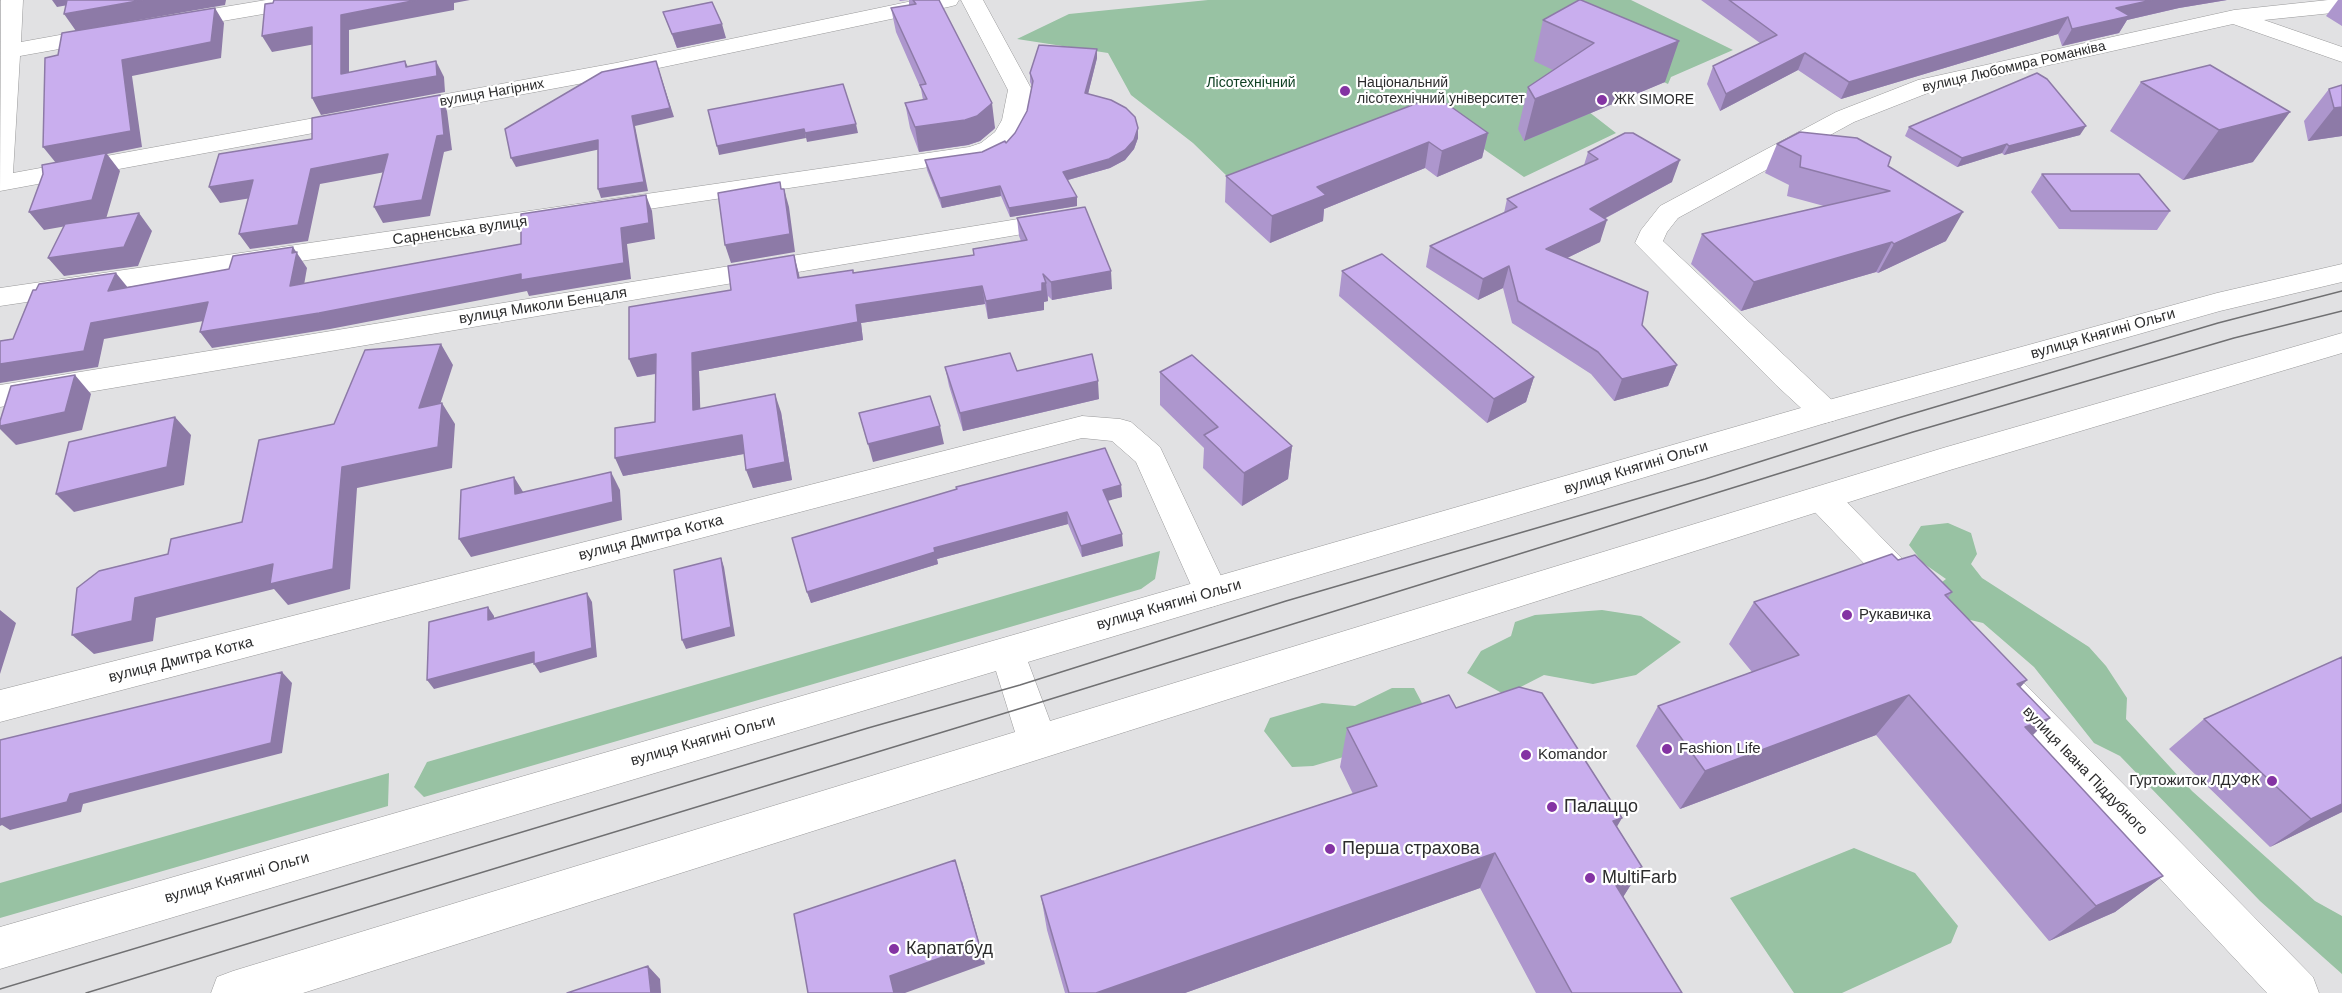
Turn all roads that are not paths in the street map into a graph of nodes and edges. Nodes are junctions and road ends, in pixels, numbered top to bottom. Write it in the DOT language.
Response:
graph roads {
  1 [pos="12,0"];
  2 [pos="304,0"];
  3 [pos="948,0"];
  4 [pos="972,0"];
  5 [pos="2342,5"];
  6 [pos="2234,17"];
  7 [pos="151,26"];
  8 [pos="128,30"];
  9 [pos="5,52"];
  10 [pos="2342,56"];
  11 [pos="0,182"];
  12 [pos="1086,215"];
  13 [pos="2342,273"];
  14 [pos="0,297"];
  15 [pos="2342,343"];
  16 [pos="0,396"];
  17 [pos="1825,412"];
  18 [pos="1822,498"];
  19 [pos="1210,593"];
  20 [pos="1934,614"];
  21 [pos="1006,652"];
  22 [pos="1989,672"];
  23 [pos="0,706"];
  24 [pos="1037,743"];
  25 [pos="0,948"];
  26 [pos="233,993"];
  27 [pos="2297,993"];
  1 -- 9 [label="street"];
  2 -- 7 [label="street"];
  3 -- 11 [label="street, вулиця Нагірних"];
  4 -- 14 [label="street, Сарненська вулиця"];
  5 -- 6 [label="street, вулиця Любомира Романківа"];
  6 -- 10 [label="street"];
  6 -- 17 [label="street, вулиця Любомира Романківа"];
  8 -- 9 [label="street"];
  9 -- 11 [label="street"];
  12 -- 16 [label="street, вулиця Миколи Бенцаля"];
  13 -- 17 [label="street, вулиця Княгині Ольги"];
  15 -- 18 [label="street"];
  17 -- 19 [label="street, вулиця Княгині Ольги"];
  18 -- 20 [label="street"];
  18 -- 24 [label="street"];
  19 -- 21 [label="street, вулиця Княгині Ольги"];
  19 -- 23 [label="street, вулиця Дмитра Котка"];
  21 -- 24 [label="street"];
  21 -- 25 [label="street, вулиця Княгині Ольги"];
  22 -- 27 [label="street, вулиця Івана Піддубного"];
  24 -- 26 [label="street"];
}
